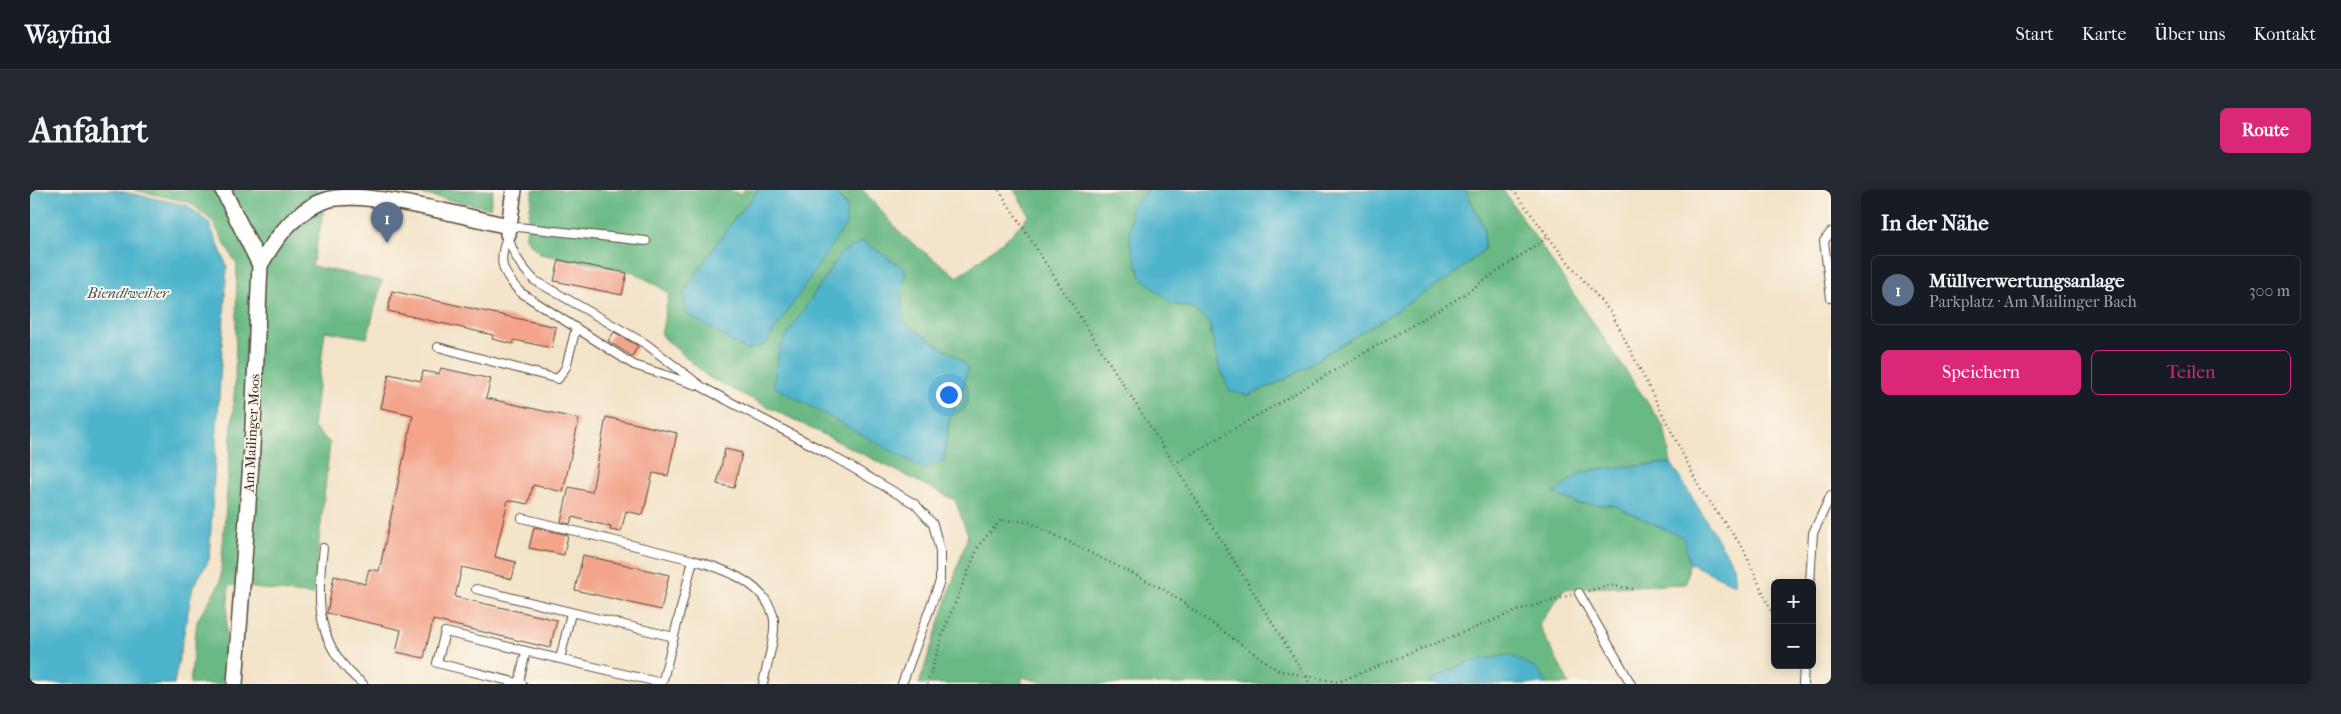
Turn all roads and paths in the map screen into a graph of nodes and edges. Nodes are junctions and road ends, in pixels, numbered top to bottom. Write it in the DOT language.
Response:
graph roads {
  1 [pos="223,190"];
  2 [pos="514,190"];
  3 [pos="999,190"];
  4 [pos="1514,190"];
  5 [pos="509,230"];
  6 [pos="1831,232"];
  7 [pos="1548,237"];
  8 [pos="646,240"];
  9 [pos="260,265"];
  10 [pos="1831,298"];
  11 [pos="576,328"];
  12 [pos="438,347"];
  13 [pos="702,387"];
  14 [pos="1174,464"];
  15 [pos="1831,495"];
  16 [pos="522,518"];
  17 [pos="323,548"];
  18 [pos="693,560"];
  19 [pos="1810,579"];
  20 [pos="476,589"];
  21 [pos="1633,589"];
  22 [pos="1579,593"];
  23 [pos="1771,611"];
  24 [pos="571,612"];
  25 [pos="674,637"];
  26 [pos="526,651"];
  27 [pos="560,659"];
  28 [pos="1804,669"];
  29 [pos="1304,675"];
  30 [pos="521,683"];
  31 [pos="235,684"];
  32 [pos="363,684"];
  33 [pos="662,684"];
  34 [pos="763,684"];
  35 [pos="902,684"];
  36 [pos="927,684"];
  37 [pos="1310,684"];
  38 [pos="1631,684"];
  39 [pos="1803,684"];
  1 -- 9 [label="street, Am Mailinger Moos"];
  2 -- 5 [label="street"];
  3 -- 14 [label="path"];
  4 -- 7 [label="path"];
  5 -- 8 [label="lane"];
  5 -- 9 [label="street"];
  5 -- 11 [label="lane"];
  5 -- 13 [label="lane"];
  6 -- 10 [label="lane"];
  7 -- 14 [label="path"];
  7 -- 23 [label="path"];
  9 -- 31 [label="street, Am Mailinger Moos"];
  11 -- 12 [label="lane"];
  11 -- 13 [label="lane"];
  13 -- 35 [label="lane"];
  14 -- 29 [label="path"];
  15 -- 19 [label="lane"];
  16 -- 18 [label="lane"];
  17 -- 32 [label="lane"];
  18 -- 25 [label="lane"];
  18 -- 34 [label="lane"];
  20 -- 24 [label="lane"];
  21 -- 22 [label="path"];
  22 -- 29 [label="path"];
  22 -- 38 [label="lane"];
  24 -- 25 [label="lane"];
  24 -- 27 [label="lane"];
  25 -- 33 [label="lane"];
  26 -- 27 [label="lane"];
  26 -- 30 [label="lane"];
  26 -- 30 [label="lane"];
  27 -- 33 [label="lane"];
  28 -- 39 [label="lane"];
  29 -- 36 [label="path"];
  29 -- 37 [label="path"];
}
